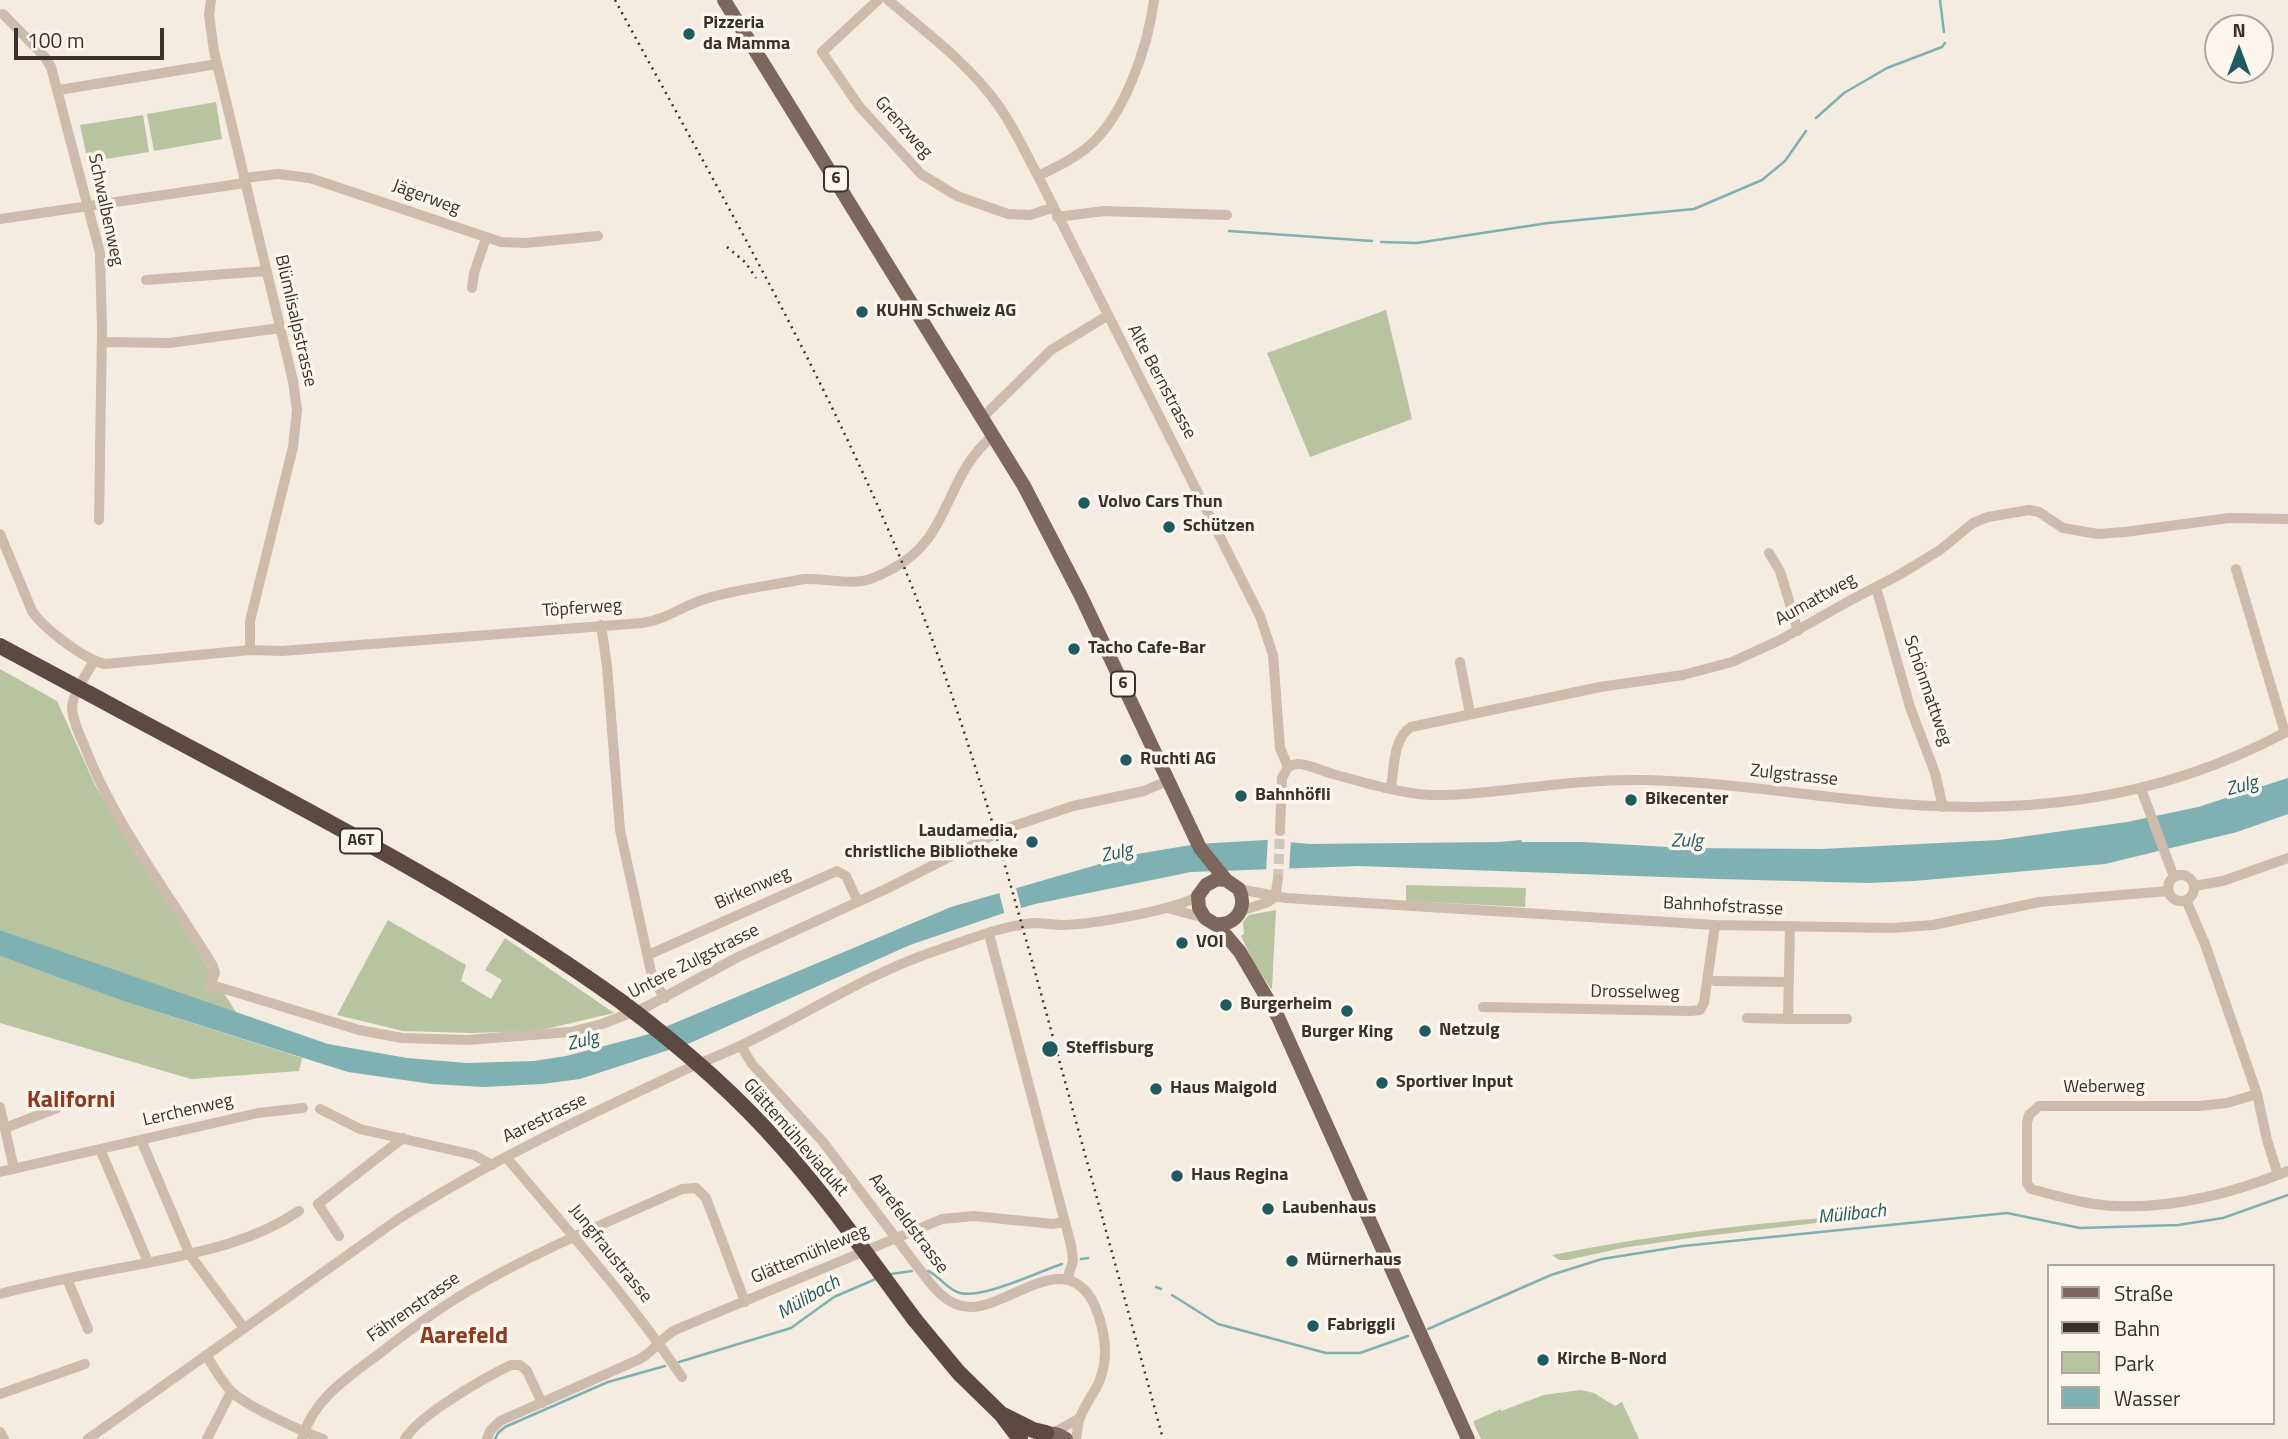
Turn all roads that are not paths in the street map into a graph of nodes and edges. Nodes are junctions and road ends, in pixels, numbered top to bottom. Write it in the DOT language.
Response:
graph roads {
  1 [pos="211,0"];
  2 [pos="724,0"];
  3 [pos="878,0"];
  4 [pos="888,0"];
  5 [pos="1154,0"];
  6 [pos="1,12"];
  7 [pos="217,64"];
  8 [pos="59,90"];
  9 [pos="1038,176"];
  10 [pos="245,180"];
  11 [pos="89,206"];
  12 [pos="1055,212"];
  13 [pos="1227,215"];
  14 [pos="0,219"];
  15 [pos="598,236"];
  16 [pos="486,238"];
  17 [pos="266,271"];
  18 [pos="146,281"];
  19 [pos="472,288"];
  20 [pos="1107,316"];
  21 [pos="280,328"];
  22 [pos="102,342"];
  23 [pos="983,417"];
  24 [pos="994,435"];
  25 [pos="2288,519"];
  26 [pos="99,520"];
  27 [pos="0,534"];
  28 [pos="1769,553"];
  29 [pos="2236,569"];
  30 [pos="1875,587"];
  31 [pos="601,625"];
  32 [pos="1798,631"];
  33 [pos="5,648"];
  34 [pos="250,650"];
  35 [pos="94,661"];
  36 [pos="1460,662"];
  37 [pos="1470,714"];
  38 [pos="2286,732"];
  39 [pos="1288,767"];
  40 [pos="1169,780"];
  41 [pos="1391,788"];
  42 [pos="2141,789"];
  43 [pos="1942,807"];
  44 [pos="1280,831"];
  45 [pos="1198,843"];
  46 [pos="2288,858"];
  47 [pos="2174,877"];
  48 [pos="1224,878"];
  49 [pos="1278,879"];
  50 [pos="2194,886"];
  51 [pos="1202,887"];
  52 [pos="1239,889"];
  53 [pos="2168,891"];
  54 [pos="1275,897"];
  55 [pos="2186,900"];
  56 [pos="858,902"];
  57 [pos="1167,908"];
  58 [pos="1239,914"];
  59 [pos="1210,921"];
  60 [pos="1715,925"];
  61 [pos="1790,927"];
  62 [pos="989,933"];
  63 [pos="1240,952"];
  64 [pos="648,955"];
  65 [pos="1716,981"];
  66 [pos="1788,982"];
  67 [pos="665,998"];
  68 [pos="1483,1006"];
  69 [pos="1746,1018"];
  70 [pos="1788,1019"];
  71 [pos="1847,1019"];
  72 [pos="741,1046"];
  73 [pos="2257,1094"];
  74 [pos="57,1108"];
  75 [pos="303,1108"];
  76 [pos="320,1109"];
  77 [pos="2,1118"];
  78 [pos="403,1138"];
  79 [pos="141,1140"];
  80 [pos="100,1149"];
  81 [pos="506,1157"];
  82 [pos="492,1165"];
  83 [pos="14,1169"];
  84 [pos="0,1172"];
  85 [pos="2283,1173"];
  86 [pos="299,1210"];
  87 [pos="1064,1222"];
  88 [pos="339,1236"];
  89 [pos="573,1237"];
  90 [pos="895,1237"];
  91 [pos="190,1255"];
  92 [pos="148,1262"];
  93 [pos="67,1279"];
  94 [pos="1067,1280"];
  95 [pos="1,1290"];
  96 [pos="745,1301"];
  97 [pos="243,1328"];
  98 [pos="88,1329"];
  99 [pos="659,1343"];
  100 [pos="206,1355"];
  101 [pos="85,1364"];
  102 [pos="682,1377"];
  103 [pos="232,1392"];
  104 [pos="0,1394"];
  105 [pos="542,1403"];
  106 [pos="1001,1414"];
  107 [pos="1080,1418"];
  108 [pos="0,1432"];
  109 [pos="303,1435"];
  110 [pos="1051,1436"];
  111 [pos="4,1439"];
  112 [pos="88,1439"];
  113 [pos="207,1439"];
  114 [pos="323,1439"];
  115 [pos="405,1439"];
  116 [pos="486,1439"];
  117 [pos="1020,1439"];
  118 [pos="1076,1439"];
  119 [pos="1468,1439"];
  1 -- 7 [label="street, Blümlisalpstrasse"];
  2 -- 23 [label="main road, 6"];
  3 -- 12 [label="street, Grenzweg"];
  4 -- 9 [label="street, Alte Bernstrasse"];
  5 -- 9 [label="street"];
  6 -- 8 [label="street, Schwalbenweg"];
  7 -- 8 [label="street"];
  7 -- 10 [label="street, Blümlisalpstrasse"];
  8 -- 11 [label="street, Schwalbenweg"];
  9 -- 12 [label="street, Alte Bernstrasse"];
  10 -- 11 [label="street, Jägerweg"];
  10 -- 16 [label="street, Jägerweg"];
  10 -- 17 [label="street, Blümlisalpstrasse"];
  11 -- 14 [label="street, Jägerweg"];
  11 -- 22 [label="street, Schwalbenweg"];
  12 -- 13 [label="street"];
  12 -- 20 [label="street, Alte Bernstrasse"];
  15 -- 16 [label="street, Jägerweg"];
  16 -- 19 [label="street"];
  17 -- 18 [label="street"];
  17 -- 21 [label="street, Blümlisalpstrasse"];
  20 -- 23 [label="street"];
  20 -- 39 [label="street, Alte Bernstrasse"];
  21 -- 22 [label="street"];
  21 -- 34 [label="street, Blümlisalpstrasse"];
  22 -- 26 [label="street, Schwalbenweg"];
  23 -- 24 [label="main road, 6"];
  24 -- 31 [label="street, Töpferweg"];
  24 -- 40 [label="main road, 6"];
  25 -- 30 [label="street, Aumattweg"];
  27 -- 35 [label="street"];
  28 -- 32 [label="street"];
  29 -- 38 [label="street"];
  30 -- 32 [label="street, Aumattweg"];
  30 -- 43 [label="street, Schönmattweg"];
  31 -- 34 [label="street, Töpferweg"];
  31 -- 64 [label="street"];
  32 -- 37 [label="street, Aumattweg"];
  33 -- 106 [label="highway, Glättemühleviadukt / A6T, bridge"];
  34 -- 35 [label="street, Töpferweg"];
  35 -- 67 [label="street, Untere Zulgstrasse"];
  36 -- 37 [label="street"];
  37 -- 41 [label="street, Aumattweg"];
  38 -- 42 [label="street, Zulgstrasse"];
  39 -- 41 [label="street, Zulgstrasse"];
  39 -- 44 [label="street, Alte Bernstrasse"];
  40 -- 45 [label="main road, 6"];
  40 -- 56 [label="street, Untere Zulgstrasse"];
  41 -- 43 [label="street, Zulgstrasse"];
  42 -- 43 [label="street, Zulgstrasse"];
  42 -- 47 [label="street"];
  45 -- 48 [label="main road, 6"];
  45 -- 51 [label="main road, 6"];
  46 -- 50 [label="street"];
  47 -- 50 [label="street"];
  47 -- 53 [label="street"];
  48 -- 51 [label="main road"];
  48 -- 52 [label="main road"];
  49 -- 54 [label="street"];
  50 -- 55 [label="street"];
  51 -- 57 [label="street"];
  51 -- 59 [label="main road"];
  52 -- 54 [label="street"];
  52 -- 58 [label="main road"];
  53 -- 55 [label="street"];
  53 -- 61 [label="street, Bahnhofstrasse"];
  54 -- 58 [label="street"];
  54 -- 60 [label="street, Bahnhofstrasse"];
  55 -- 73 [label="street"];
  56 -- 64 [label="street, Birkenweg"];
  56 -- 67 [label="street, Untere Zulgstrasse"];
  57 -- 59 [label="street"];
  57 -- 62 [label="street, Aarestrasse"];
  58 -- 59 [label="main road"];
  58 -- 63 [label="main road"];
  59 -- 63 [label="main road"];
  60 -- 61 [label="street, Bahnhofstrasse"];
  60 -- 68 [label="street, Drosselweg"];
  61 -- 66 [label="street"];
  62 -- 72 [label="street, Aarestrasse"];
  62 -- 87 [label="street"];
  63 -- 119 [label="main road"];
  64 -- 67 [label="street"];
  65 -- 66 [label="street"];
  66 -- 70 [label="street"];
  69 -- 70 [label="street"];
  70 -- 71 [label="street"];
  72 -- 81 [label="street, Aarestrasse"];
  72 -- 90 [label="street, Aarefeldstrasse"];
  73 -- 85 [label="street"];
  73 -- 85 [label="street, Weberweg"];
  74 -- 77 [label="street"];
  75 -- 79 [label="street, Lerchenweg"];
  76 -- 78 [label="street"];
  77 -- 83 [label="street"];
  78 -- 82 [label="street"];
  78 -- 88 [label="street"];
  79 -- 80 [label="street, Lerchenweg"];
  79 -- 91 [label="street"];
  80 -- 83 [label="street, Lerchenweg"];
  80 -- 92 [label="street"];
  81 -- 82 [label="street, Aarestrasse"];
  81 -- 89 [label="street, Jungfraustrasse"];
  82 -- 97 [label="street, Aarestrasse"];
  83 -- 84 [label="street, Lerchenweg"];
  86 -- 91 [label="street"];
  87 -- 90 [label="street, Glättemühleweg"];
  87 -- 94 [label="street"];
  89 -- 96 [label="street, Fährenstrasse"];
  89 -- 99 [label="street, Jungfraustrasse"];
  89 -- 109 [label="street, Fährenstrasse"];
  90 -- 94 [label="street, Aarefeldstrasse"];
  90 -- 96 [label="street, Glättemühleweg"];
  91 -- 92 [label="street"];
  91 -- 97 [label="street"];
  92 -- 93 [label="street"];
  93 -- 95 [label="street"];
  93 -- 98 [label="street"];
  94 -- 107 [label="street"];
  96 -- 99 [label="street, Glättemühleweg"];
  97 -- 100 [label="street, Aarestrasse"];
  99 -- 102 [label="street, Jungfraustrasse"];
  99 -- 105 [label="street, Glättemühleweg"];
  100 -- 103 [label="street"];
  100 -- 112 [label="street, Aarestrasse"];
  101 -- 104 [label="street"];
  103 -- 109 [label="street"];
  103 -- 113 [label="street"];
  105 -- 115 [label="street"];
  105 -- 116 [label="street, Glättemühleweg"];
  106 -- 110 [label="highway, A6T"];
  106 -- 117 [label="highway, A6T"];
  107 -- 110 [label="street"];
  107 -- 118 [label="street"];
  108 -- 111 [label="street"];
  109 -- 114 [label="street"];
}
